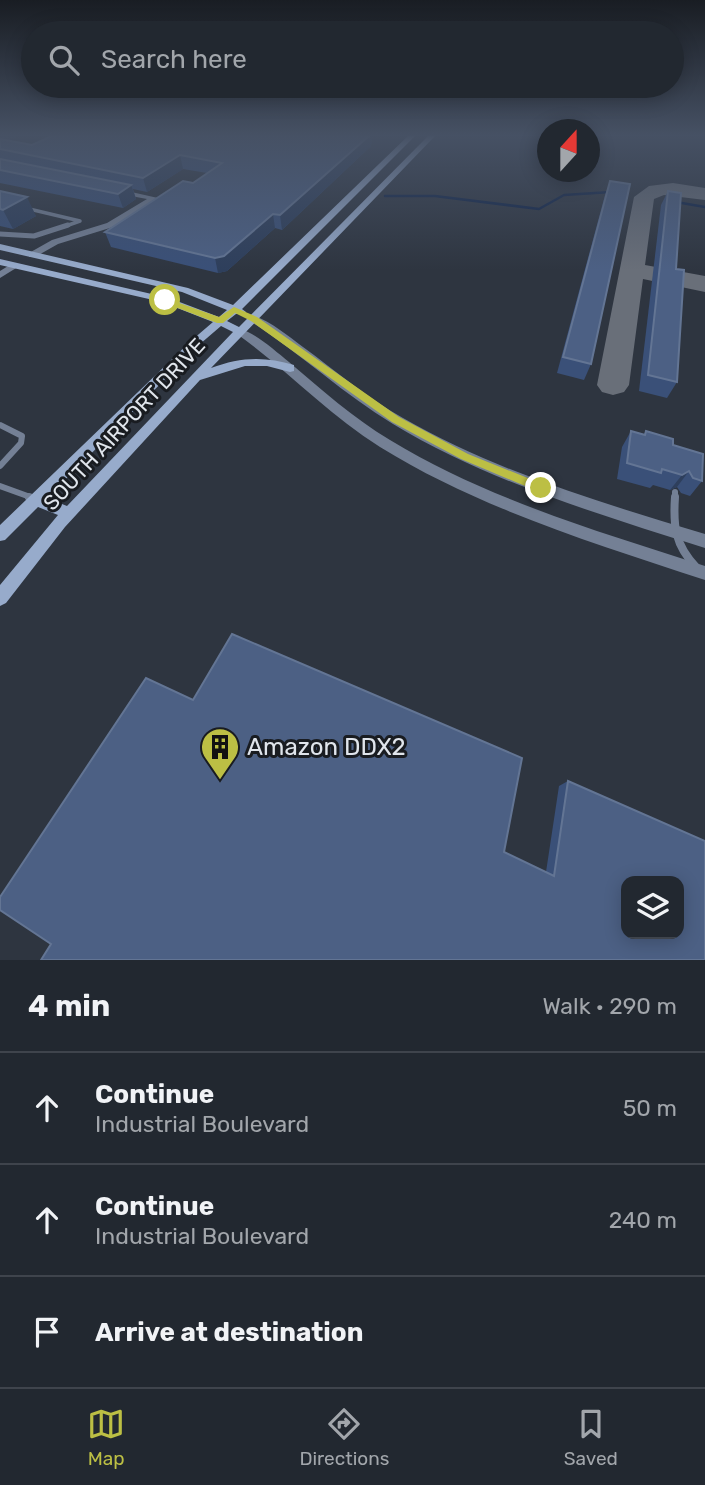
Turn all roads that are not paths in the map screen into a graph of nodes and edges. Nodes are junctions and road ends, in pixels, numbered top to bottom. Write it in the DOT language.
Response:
graph roads {
  1 [pos="367,180"];
  2 [pos="389,180"];
  3 [pos="103,188"];
  4 [pos="13,206"];
  5 [pos="0,234"];
  6 [pos="0,247"];
  7 [pos="32,255"];
  8 [pos="0,262"];
  9 [pos="16,265"];
  10 [pos="0,275"];
  11 [pos="234,309"];
  12 [pos="254,319"];
  13 [pos="220,321"];
  14 [pos="240,332"];
  15 [pos="290,368"];
  16 [pos="189,384"];
  17 [pos="0,425"];
  18 [pos="0,466"];
  19 [pos="0,486"];
  20 [pos="675,492"];
  21 [pos="35,499"];
  22 [pos="69,513"];
  23 [pos="673,531"];
  24 [pos="0,536"];
  25 [pos="705,541"];
  26 [pos="704,572"];
  27 [pos="0,598"];
  1 -- 11 [label="main road, SOUTH AIRPORT DRIVE"];
  2 -- 12 [label="main road, SOUTH AIRPORT DRIVE"];
  3 -- 7 [label="street"];
  4 -- 5 [label="lane"];
  6 -- 7 [label="main road"];
  7 -- 9 [label="main road"];
  7 -- 11 [label="main road"];
  8 -- 9 [label="main road"];
  9 -- 10 [label="street"];
  9 -- 13 [label="main road"];
  11 -- 12 [label="main road"];
  11 -- 13 [label="main road, SOUTH AIRPORT DRIVE"];
  12 -- 14 [label="main road, SOUTH AIRPORT DRIVE"];
  12 -- 23 [label="street"];
  13 -- 14 [label="main road"];
  13 -- 21 [label="main road, SOUTH AIRPORT DRIVE"];
  14 -- 15 [label="street"];
  14 -- 16 [label="main road, SOUTH AIRPORT DRIVE"];
  15 -- 16 [label="main road"];
  15 -- 26 [label="street"];
  16 -- 22 [label="main road, SOUTH AIRPORT DRIVE"];
  17 -- 18 [label="lane"];
  19 -- 21 [label="lane"];
  20 -- 23 [label="lane"];
  21 -- 22 [label="main road"];
  21 -- 24 [label="main road, SOUTH AIRPORT DRIVE"];
  22 -- 27 [label="main road, SOUTH AIRPORT DRIVE"];
  23 -- 25 [label="street"];
  23 -- 26 [label="lane"];
}
